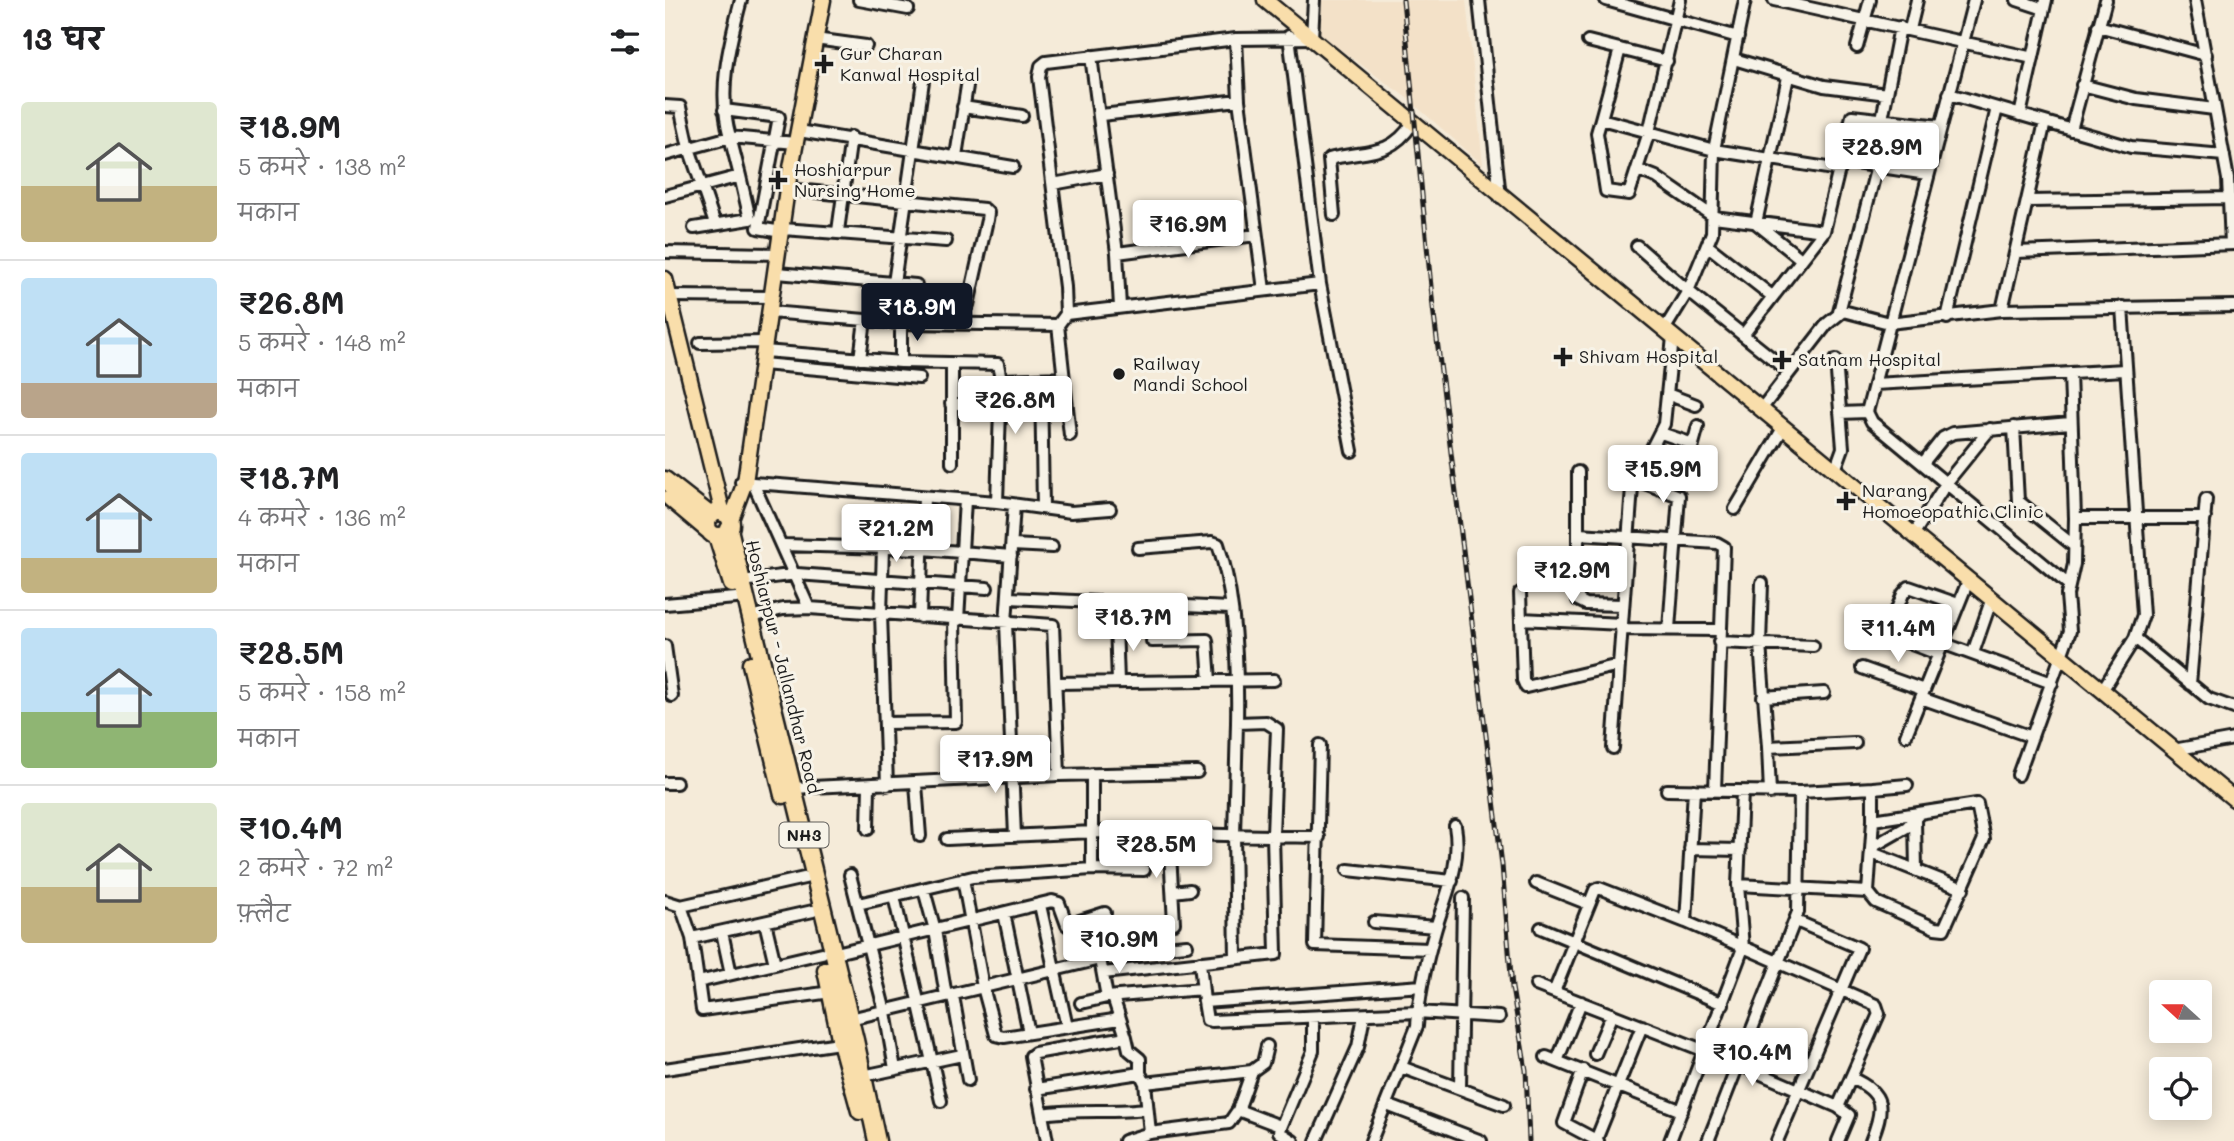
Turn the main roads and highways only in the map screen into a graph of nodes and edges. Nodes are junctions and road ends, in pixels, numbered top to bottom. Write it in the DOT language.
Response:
graph roads {
  1 [pos="1265,0"];
  2 [pos="820,1"];
  3 [pos="665,279"];
  4 [pos="666,491"];
  5 [pos="718,525"];
  6 [pos="2234,799"];
  7 [pos="809,877"];
  8 [pos="827,954"];
  9 [pos="848,1041"];
  10 [pos="867,1141"];
  11 [pos="877,1141"];
  1 -- 6 [label="main road"];
  2 -- 5 [label="main road"];
  3 -- 5 [label="main road"];
  4 -- 5 [label="highway"];
  5 -- 7 [label="highway, NH3"];
  5 -- 7 [label="highway, Hoshiarpur - Jallandhar Road / NH3"];
  7 -- 8 [label="highway, Hoshiarpur - Jallandhar Road / NH3"];
  7 -- 8 [label="highway, NH3"];
  8 -- 9 [label="highway, NH3"];
  8 -- 9 [label="highway, Hoshiarpur - Jallandhar Road / NH3"];
  9 -- 10 [label="highway, NH3"];
  9 -- 11 [label="highway, Hoshiarpur - Jallandhar Road / NH3"];
}
